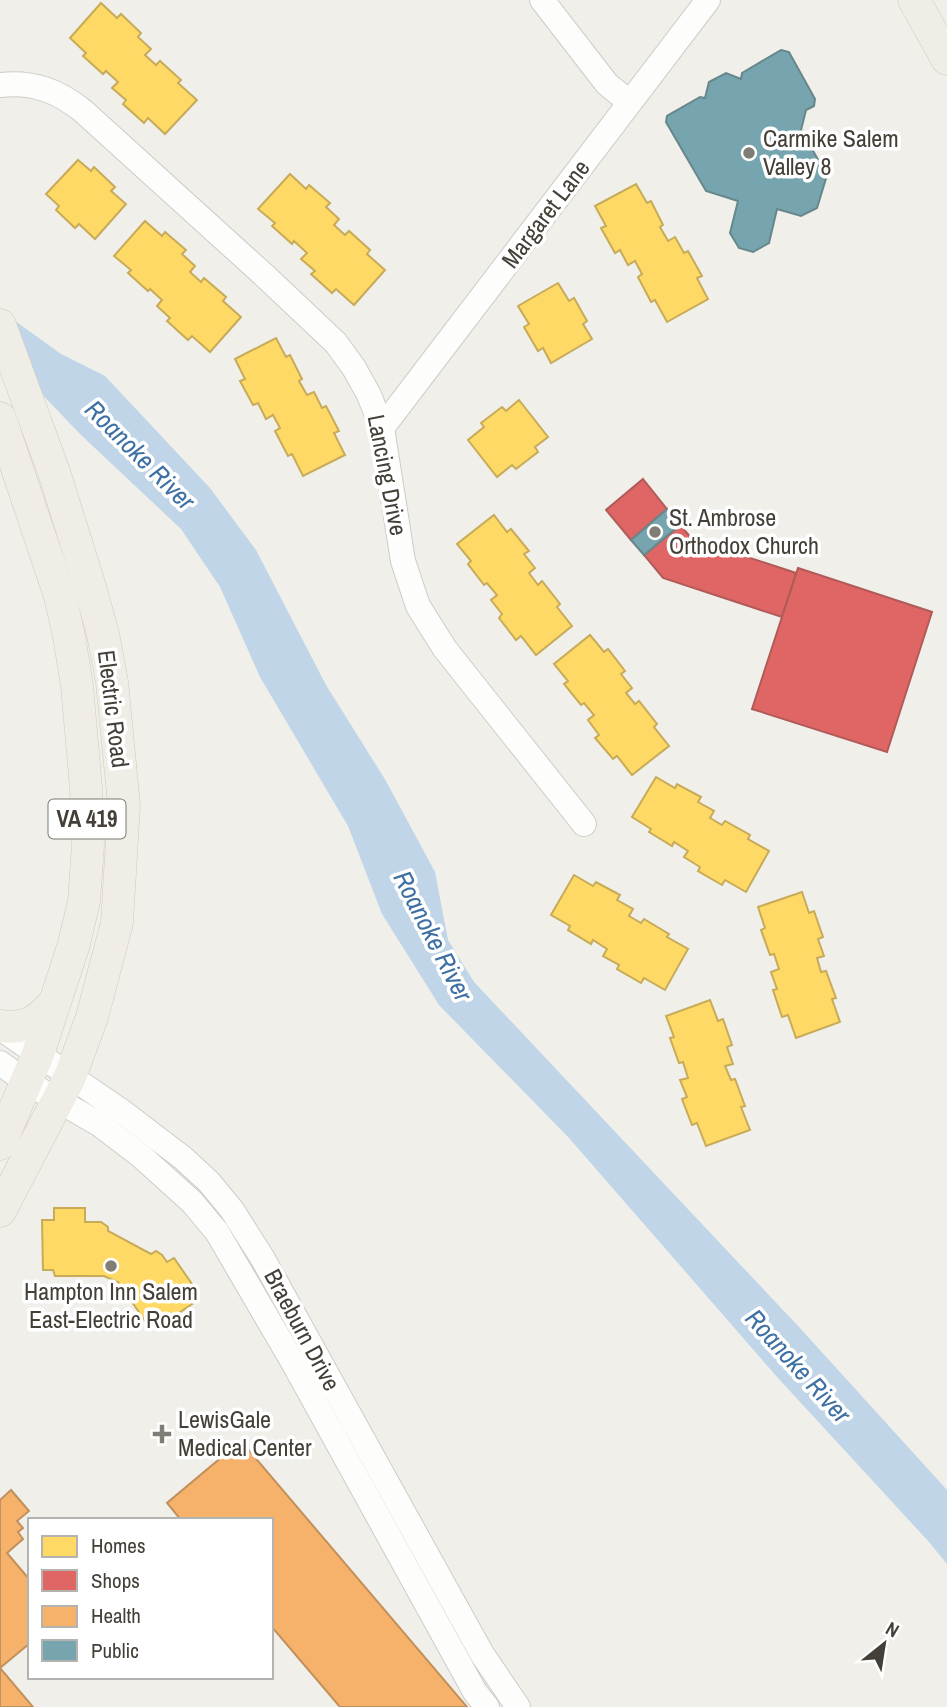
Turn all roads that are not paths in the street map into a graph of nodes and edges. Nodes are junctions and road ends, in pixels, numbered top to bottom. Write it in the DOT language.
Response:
graph roads {
  1 [pos="542,0"];
  2 [pos="708,0"];
  3 [pos="914,0"];
  4 [pos="947,60"];
  5 [pos="0,85"];
  6 [pos="629,102"];
  7 [pos="0,325"];
  8 [pos="0,418"];
  9 [pos="382,428"];
  10 [pos="584,824"];
  11 [pos="54,1003"];
  12 [pos="0,1027"];
  13 [pos="0,1063"];
  14 [pos="32,1068"];
  15 [pos="65,1090"];
  16 [pos="0,1144"];
  17 [pos="0,1211"];
  18 [pos="329,1404"];
  19 [pos="486,1707"];
  20 [pos="519,1707"];
  1 -- 6 [label="street"];
  2 -- 6 [label="street, Margaret Lane"];
  3 -- 4 [label="main road"];
  5 -- 9 [label="street, Lancing Drive"];
  6 -- 9 [label="street, Margaret Lane"];
  7 -- 15 [label="main road, Electric Road / VA 419"];
  8 -- 11 [label="main road, Electric Road / VA 419"];
  9 -- 10 [label="street, Lancing Drive"];
  11 -- 12 [label="main road"];
  11 -- 14 [label="main road, Electric Road / VA 419"];
  12 -- 14 [label="street, Braeburn Drive"];
  13 -- 14 [label="street, Braeburn Drive"];
  14 -- 15 [label="street, Braeburn Drive"];
  14 -- 16 [label="main road, Electric Road / VA 419"];
  15 -- 17 [label="main road, Electric Road / VA 419"];
  15 -- 18 [label="street, Braeburn Drive"];
  18 -- 19 [label="street, Braeburn Drive"];
  18 -- 20 [label="street, Braeburn Drive"];
}
